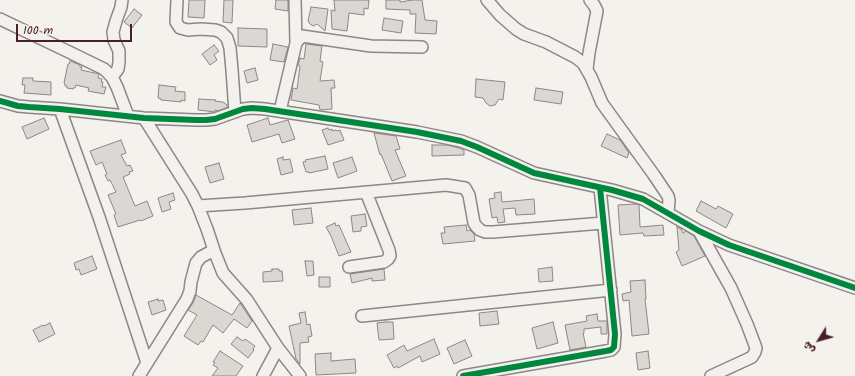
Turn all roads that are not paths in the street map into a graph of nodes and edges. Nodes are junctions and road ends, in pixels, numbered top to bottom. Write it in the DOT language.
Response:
graph roads {
  1 [pos="122,0"];
  2 [pos="177,0"];
  3 [pos="295,0"];
  4 [pos="487,0"];
  5 [pos="590,0"];
  6 [pos="0,19"];
  7 [pos="296,43"];
  8 [pos="422,47"];
  9 [pos="587,69"];
  10 [pos="112,77"];
  11 [pos="0,101"];
  12 [pos="60,109"];
  13 [pos="280,111"];
  14 [pos="236,112"];
  15 [pos="128,116"];
  16 [pos="144,118"];
  17 [pos="600,188"];
  18 [pos="366,192"];
  19 [pos="198,206"];
  20 [pos="668,213"];
  21 [pos="603,223"];
  22 [pos="700,231"];
  23 [pos="214,250"];
  24 [pos="350,267"];
  25 [pos="855,288"];
  26 [pos="611,290"];
  27 [pos="362,316"];
  28 [pos="278,348"];
  29 [pos="147,363"];
  30 [pos="139,376"];
  31 [pos="263,376"];
  32 [pos="300,376"];
  33 [pos="463,376"];
  34 [pos="711,376"];
  1 -- 10 [label="street"];
  2 -- 14 [label="street"];
  3 -- 7 [label="street"];
  4 -- 9 [label="street"];
  5 -- 9 [label="street"];
  6 -- 10 [label="street"];
  7 -- 8 [label="street"];
  7 -- 13 [label="street"];
  9 -- 20 [label="street"];
  10 -- 15 [label="street"];
  11 -- 12 [label="street"];
  12 -- 15 [label="street"];
  12 -- 29 [label="street"];
  13 -- 14 [label="street"];
  13 -- 17 [label="street"];
  14 -- 16 [label="street"];
  15 -- 16 [label="street"];
  16 -- 19 [label="street"];
  17 -- 20 [label="street"];
  17 -- 21 [label="street"];
  18 -- 19 [label="street"];
  18 -- 21 [label="street"];
  18 -- 24 [label="street"];
  19 -- 23 [label="street"];
  20 -- 22 [label="street"];
  21 -- 26 [label="street"];
  22 -- 25 [label="street"];
  22 -- 34 [label="street"];
  23 -- 28 [label="street"];
  23 -- 29 [label="street"];
  26 -- 27 [label="street"];
  26 -- 33 [label="street"];
  28 -- 31 [label="street"];
  28 -- 32 [label="street"];
  29 -- 30 [label="street"];
}
